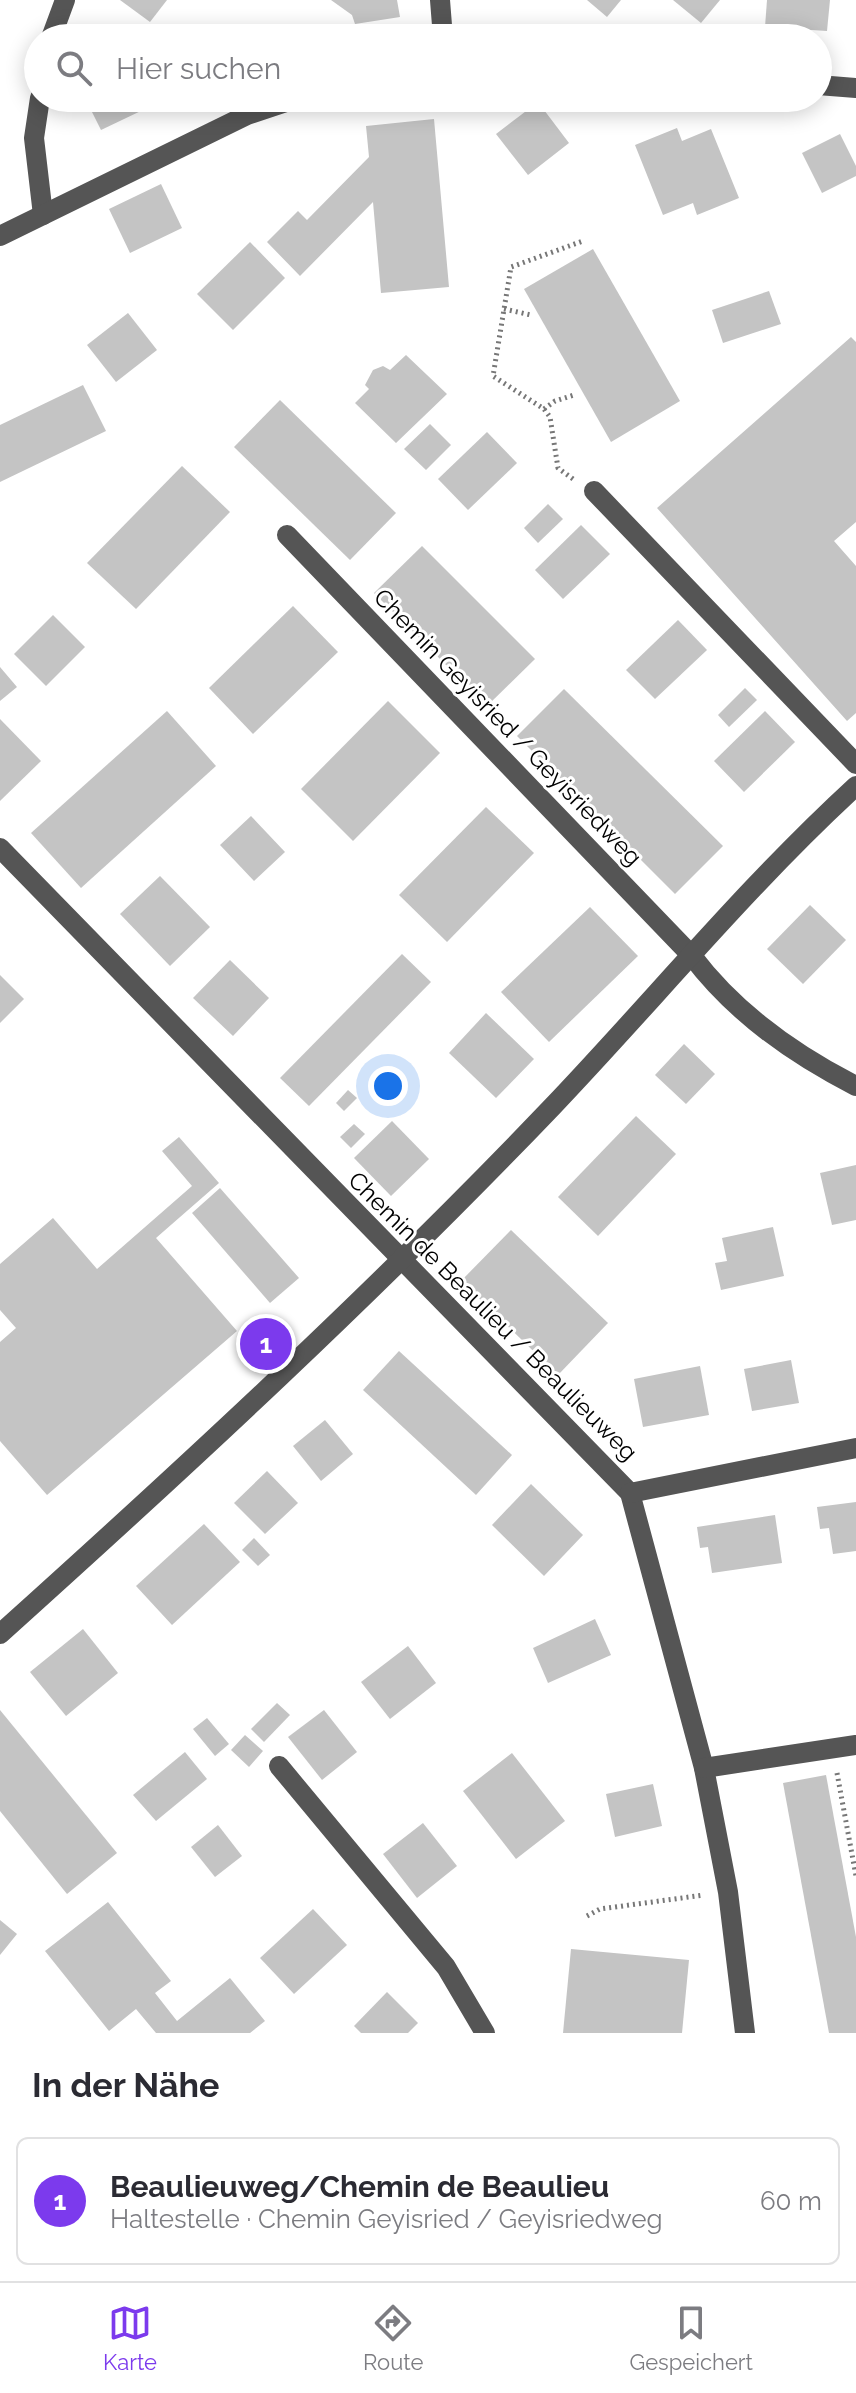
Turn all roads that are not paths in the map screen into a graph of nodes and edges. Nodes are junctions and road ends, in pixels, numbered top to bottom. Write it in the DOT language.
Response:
graph roads {
  1 [pos="65,0"];
  2 [pos="440,0"];
  3 [pos="56,24"];
  4 [pos="442,24"];
  5 [pos="832,86"];
  6 [pos="856,88"];
  7 [pos="38,112"];
  8 [pos="256,112"];
  9 [pos="43,215"];
  10 [pos="0,236"];
  11 [pos="594,491"];
  12 [pos="287,535"];
  13 [pos="856,764"];
  14 [pos="856,786"];
  15 [pos="0,848"];
  16 [pos="692,956"];
  17 [pos="856,1086"];
  18 [pos="400,1260"];
  19 [pos="856,1448"];
  20 [pos="630,1493"];
  21 [pos="0,1634"];
  22 [pos="856,1745"];
  23 [pos="279,1766"];
  24 [pos="704,1768"];
  25 [pos="485,2033"];
  26 [pos="745,2033"];
  1 -- 3 [label="street"];
  2 -- 4 [label="street"];
  5 -- 6 [label="street"];
  7 -- 9 [label="street"];
  8 -- 9 [label="street"];
  9 -- 10 [label="street"];
  11 -- 13 [label="street"];
  12 -- 16 [label="street, Chemin Geyisried / Geyisriedweg"];
  14 -- 16 [label="street"];
  15 -- 18 [label="street, Chemin de Beaulieu / Beaulieuweg"];
  16 -- 17 [label="street, Chemin Geyisried / Geyisriedweg"];
  16 -- 18 [label="street"];
  18 -- 20 [label="street, Chemin de Beaulieu / Beaulieuweg"];
  18 -- 21 [label="street"];
  19 -- 20 [label="street"];
  20 -- 24 [label="street, Chemin de Beaulieu / Beaulieuweg"];
  22 -- 24 [label="street"];
  23 -- 25 [label="street"];
  24 -- 26 [label="street, Chemin de Beaulieu / Beaulieuweg"];
}
